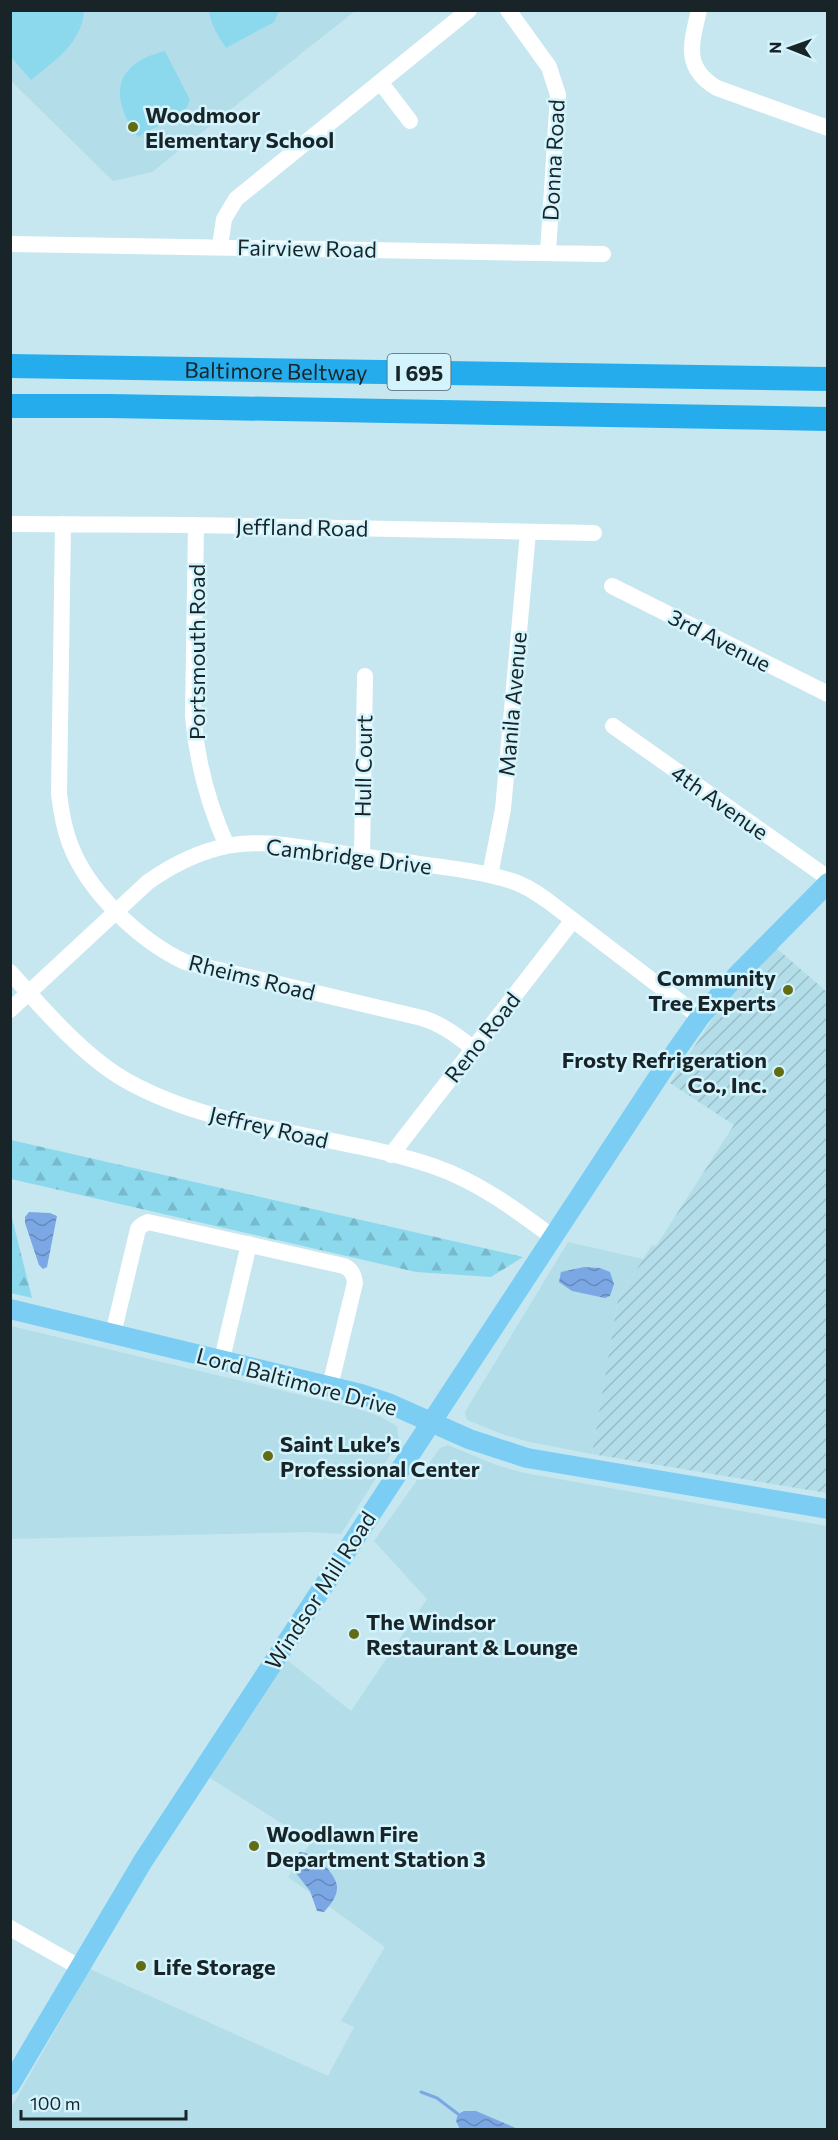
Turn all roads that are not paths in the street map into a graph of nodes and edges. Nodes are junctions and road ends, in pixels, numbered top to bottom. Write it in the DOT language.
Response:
graph roads {
  1 [pos="469,10"];
  2 [pos="508,10"];
  3 [pos="699,10"];
  4 [pos="381,83"];
  5 [pos="410,121"];
  6 [pos="828,128"];
  7 [pos="10,244"];
  8 [pos="220,246"];
  9 [pos="548,252"];
  10 [pos="603,254"];
  11 [pos="10,366"];
  12 [pos="828,379"];
  13 [pos="10,406"];
  14 [pos="828,419"];
  15 [pos="10,524"];
  16 [pos="63,524"];
  17 [pos="196,525"];
  18 [pos="528,532"];
  19 [pos="594,532"];
  20 [pos="612,586"];
  21 [pos="365,676"];
  22 [pos="828,694"];
  23 [pos="613,726"];
  24 [pos="227,846"];
  25 [pos="362,856"];
  26 [pos="490,875"];
  27 [pos="828,878"];
  28 [pos="828,883"];
  29 [pos="117,911"];
  30 [pos="573,920"];
  31 [pos="10,972"];
  32 [pos="28,992"];
  33 [pos="10,1010"];
  34 [pos="700,1017"];
  35 [pos="473,1048"];
  36 [pos="391,1155"];
  37 [pos="554,1238"];
  38 [pos="249,1244"];
  39 [pos="10,1309"];
  40 [pos="113,1334"];
  41 [pos="222,1359"];
  42 [pos="330,1386"];
  43 [pos="432,1423"];
  44 [pos="828,1509"];
  45 [pos="10,1928"];
  46 [pos="79,1967"];
  47 [pos="10,2085"];
  1 -- 4 [label="street"];
  2 -- 9 [label="street, Donna Road"];
  3 -- 6 [label="street"];
  4 -- 5 [label="street"];
  4 -- 8 [label="street"];
  7 -- 8 [label="street, Fairview Road"];
  8 -- 9 [label="street, Fairview Road"];
  9 -- 10 [label="street, Fairview Road"];
  11 -- 12 [label="highway, Baltimore Beltway / I 695"];
  13 -- 14 [label="highway, Baltimore Beltway / I 695"];
  15 -- 16 [label="street, Jeffland Road"];
  16 -- 17 [label="street, Jeffland Road"];
  16 -- 29 [label="street, Rheims Road"];
  17 -- 18 [label="street, Jeffland Road"];
  17 -- 24 [label="street, Portsmouth Road"];
  18 -- 19 [label="street, Jeffland Road"];
  18 -- 26 [label="street, Manila Avenue"];
  20 -- 22 [label="street, 3rd Avenue"];
  21 -- 25 [label="street, Hull Court"];
  23 -- 27 [label="street, 4th Avenue"];
  24 -- 25 [label="street, Cambridge Drive"];
  24 -- 29 [label="street, Cambridge Drive"];
  25 -- 26 [label="street, Cambridge Drive"];
  26 -- 30 [label="street, Cambridge Drive"];
  28 -- 34 [label="main road, Windsor Mill Road"];
  29 -- 32 [label="street, Cambridge Drive"];
  29 -- 35 [label="street, Rheims Road"];
  30 -- 34 [label="street, Cambridge Drive"];
  30 -- 35 [label="street, Reno Road"];
  31 -- 32 [label="street, Jeffrey Road"];
  32 -- 33 [label="street, Cambridge Drive"];
  32 -- 36 [label="street, Jeffrey Road"];
  34 -- 37 [label="main road, Windsor Mill Road"];
  35 -- 36 [label="street, Reno Road"];
  36 -- 37 [label="street, Jeffrey Road"];
  37 -- 43 [label="main road, Windsor Mill Road"];
  38 -- 40 [label="street"];
  38 -- 41 [label="street"];
  38 -- 42 [label="street"];
  39 -- 40 [label="main road, Lord Baltimore Drive"];
  40 -- 41 [label="main road, Lord Baltimore Drive"];
  41 -- 42 [label="main road, Lord Baltimore Drive"];
  42 -- 43 [label="main road, Lord Baltimore Drive"];
  43 -- 44 [label="main road, Lord Baltimore Drive"];
  43 -- 46 [label="main road, Windsor Mill Road"];
  45 -- 46 [label="street"];
  46 -- 47 [label="main road, Windsor Mill Road"];
}
